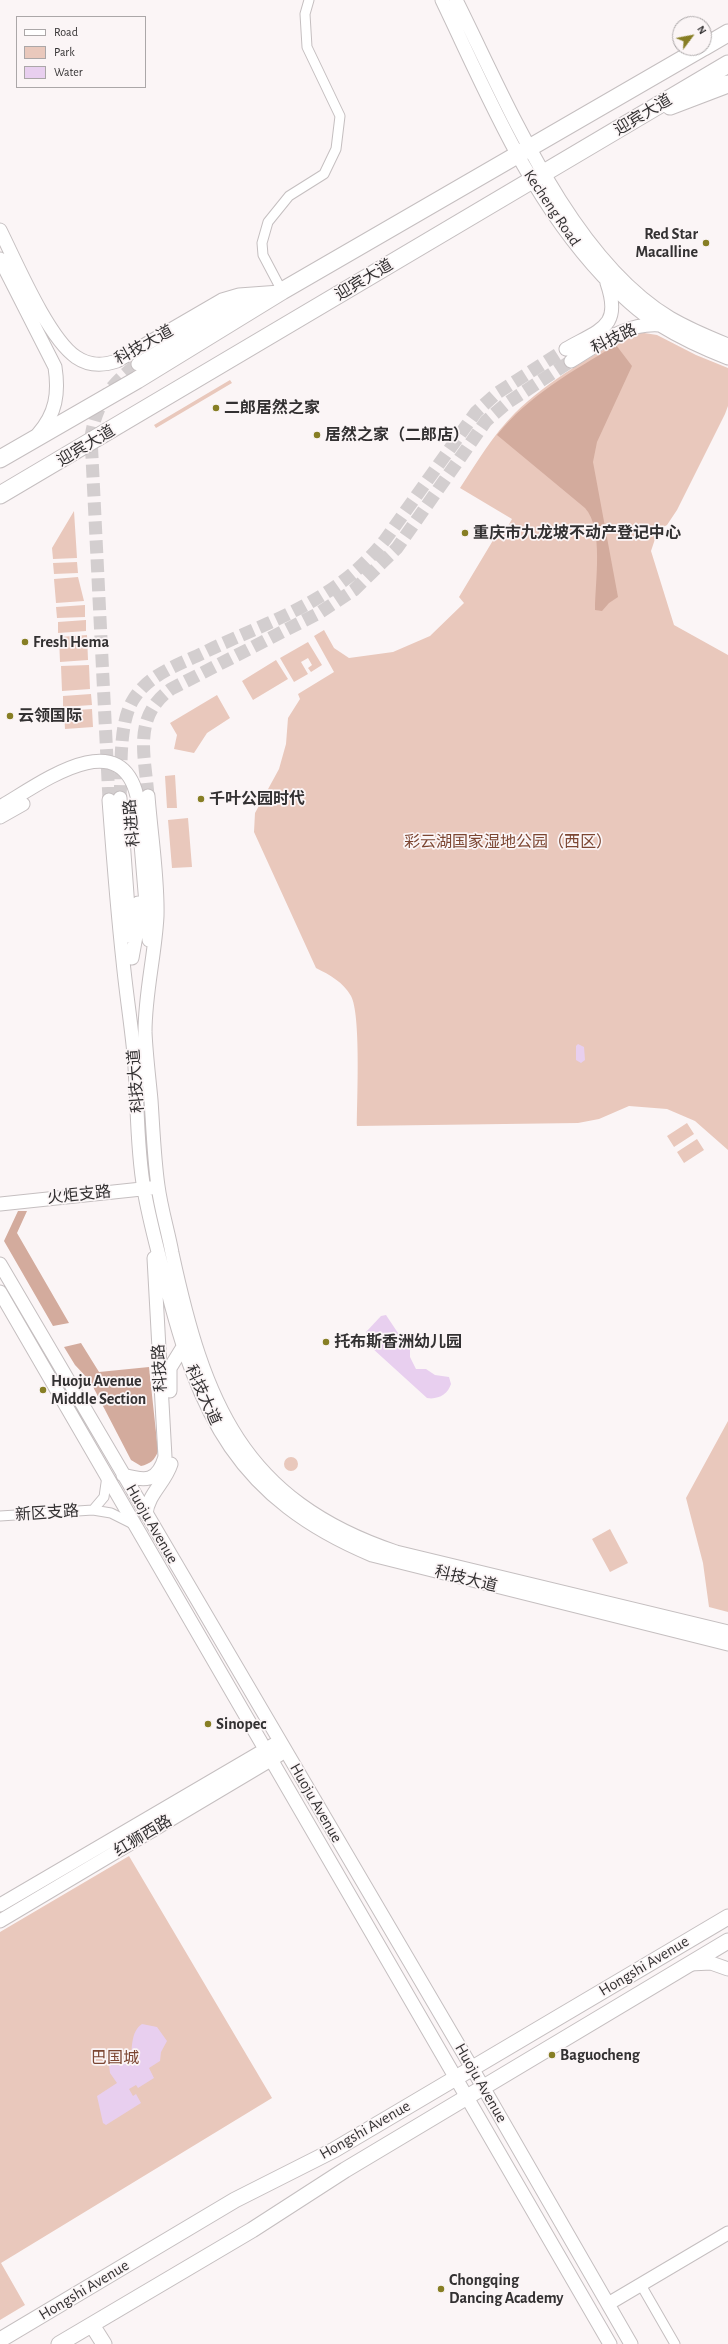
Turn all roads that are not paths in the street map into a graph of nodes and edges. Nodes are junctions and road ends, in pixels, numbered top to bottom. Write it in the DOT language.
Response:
graph roads {
  1 [pos="309,0"];
  2 [pos="442,0"];
  3 [pos="456,0"];
  4 [pos="728,33"];
  5 [pos="712,43"];
  6 [pos="689,56"];
  7 [pos="728,64"];
  8 [pos="728,84"];
  9 [pos="638,118"];
  10 [pos="523,152"];
  11 [pos="538,177"];
  12 [pos="466,186"];
  13 [pos="0,230"];
  14 [pos="410,253"];
  15 [pos="0,259"];
  16 [pos="606,279"];
  17 [pos="282,291"];
  18 [pos="258,293"];
  19 [pos="659,325"];
  20 [pos="728,345"];
  21 [pos="728,358"];
  22 [pos="138,364"];
  23 [pos="33,440"];
  24 [pos="0,459"];
  25 [pos="0,495"];
  26 [pos="148,796"];
  27 [pos="0,807"];
  28 [pos="0,817"];
  29 [pos="132,958"];
  30 [pos="151,963"];
  31 [pos="134,1052"];
  32 [pos="158,1187"];
  33 [pos="144,1188"];
  34 [pos="0,1204"];
  35 [pos="152,1225"];
  36 [pos="0,1264"];
  37 [pos="0,1292"];
  38 [pos="189,1326"];
  39 [pos="183,1347"];
  40 [pos="169,1384"];
  41 [pos="197,1386"];
  42 [pos="107,1474"];
  43 [pos="123,1475"];
  44 [pos="93,1510"];
  45 [pos="146,1514"];
  46 [pos="0,1516"];
  47 [pos="136,1526"];
  48 [pos="728,1632"];
  49 [pos="728,1644"];
  50 [pos="283,1746"];
  51 [pos="269,1754"];
  52 [pos="0,1905"];
  53 [pos="728,1917"];
  54 [pos="0,1921"];
  55 [pos="728,1941"];
  56 [pos="690,1964"];
  57 [pos="728,1969"];
  58 [pos="472,2068"];
  59 [pos="457,2077"];
  60 [pos="484,2088"];
  61 [pos="469,2098"];
  62 [pos="728,2233"];
  63 [pos="641,2285"];
  64 [pos="608,2304"];
  65 [pos="88,2327"];
  66 [pos="0,2340"];
  67 [pos="59,2344"];
  68 [pos="94,2344"];
  69 [pos="104,2344"];
  70 [pos="610,2344"];
  71 [pos="631,2344"];
  72 [pos="675,2344"];
  1 -- 17 [label="street"];
  2 -- 10 [label="main road, Kecheng Road"];
  3 -- 10 [label="main road, Kecheng Road"];
  4 -- 5 [label="highway, 迎宾大道"];
  6 -- 10 [label="highway, 迎宾大道"];
  7 -- 9 [label="highway, 迎宾大道"];
  8 -- 9 [label="highway"];
  9 -- 11 [label="highway, 迎宾大道"];
  10 -- 11 [label="main road, Kecheng Road"];
  10 -- 12 [label="highway, 迎宾大道"];
  11 -- 14 [label="highway, 迎宾大道"];
  11 -- 16 [label="main road, Kecheng Road"];
  11 -- 20 [label="main road, Kecheng Road"];
  12 -- 14 [label="highway"];
  12 -- 17 [label="highway, 迎宾大道"];
  13 -- 18 [label="main road, 科技大道"];
  14 -- 25 [label="highway, 迎宾大道"];
  15 -- 23 [label="main road"];
  16 -- 19 [label="main road, Kecheng Road"];
  16 -- 19 [label="main road, 科技路"];
  17 -- 18 [label="main road, 科技大道"];
  17 -- 23 [label="highway, 迎宾大道"];
  18 -- 22 [label="main road, 科技大道"];
  19 -- 21 [label="main road, Kecheng Road"];
  23 -- 24 [label="highway, 迎宾大道"];
  26 -- 30 [label="main road, 科技大道"];
  27 -- 30 [label="main road"];
  28 -- 29 [label="main road, 科进路"];
  29 -- 31 [label="main road"];
  29 -- 31 [label="main road, 科技大道"];
  30 -- 32 [label="main road, 科技大道"];
  31 -- 33 [label="main road, 科技大道"];
  32 -- 33 [label="main road, 火炬支路"];
  32 -- 38 [label="main road, 科技大道"];
  33 -- 34 [label="main road, 火炬支路"];
  33 -- 35 [label="main road, 科技大道"];
  35 -- 39 [label="main road, 科技大道"];
  35 -- 43 [label="main road, 科技路"];
  36 -- 43 [label="main road, Huoju Avenue"];
  37 -- 42 [label="main road, Huoju Avenue"];
  38 -- 39 [label="main road, 科技路"];
  38 -- 48 [label="main road, 科技大道"];
  39 -- 40 [label="main road, 科技路"];
  39 -- 41 [label="main road, 科技大道"];
  40 -- 41 [label="main road"];
  40 -- 45 [label="main road, 科技路"];
  41 -- 49 [label="main road, 科技大道"];
  42 -- 44 [label="street"];
  42 -- 47 [label="main road, Huoju Avenue"];
  43 -- 45 [label="main road, Huoju Avenue"];
  44 -- 46 [label="street, 新区支路"];
  44 -- 47 [label="street, 新区支路"];
  45 -- 50 [label="main road, Huoju Avenue"];
  47 -- 51 [label="main road, Huoju Avenue"];
  50 -- 51 [label="main road, 红狮西路"];
  50 -- 58 [label="main road, Huoju Avenue"];
  51 -- 52 [label="main road, 红狮西路"];
  51 -- 54 [label="main road, 红狮西路"];
  51 -- 59 [label="main road, Huoju Avenue"];
  53 -- 58 [label="main road, Hongshi Avenue"];
  55 -- 56 [label="main road, Hongshi Avenue"];
  56 -- 57 [label="main road"];
  56 -- 60 [label="main road, Hongshi Avenue"];
  58 -- 59 [label="main road, Hongshi Avenue"];
  58 -- 60 [label="main road, Huoju Avenue"];
  59 -- 61 [label="main road, Huoju Avenue"];
  59 -- 66 [label="main road, Hongshi Avenue"];
  60 -- 61 [label="main road, Hongshi Avenue"];
  60 -- 64 [label="main road, Huoju Avenue"];
  61 -- 65 [label="main road, Hongshi Avenue"];
  61 -- 70 [label="main road, Huoju Avenue"];
  62 -- 63 [label="main road"];
  63 -- 64 [label="main road"];
  63 -- 72 [label="street"];
  64 -- 71 [label="main road, Huoju Avenue"];
  65 -- 67 [label="main road, Hongshi Avenue"];
  65 -- 68 [label="main road"];
  65 -- 69 [label="main road"];
}
